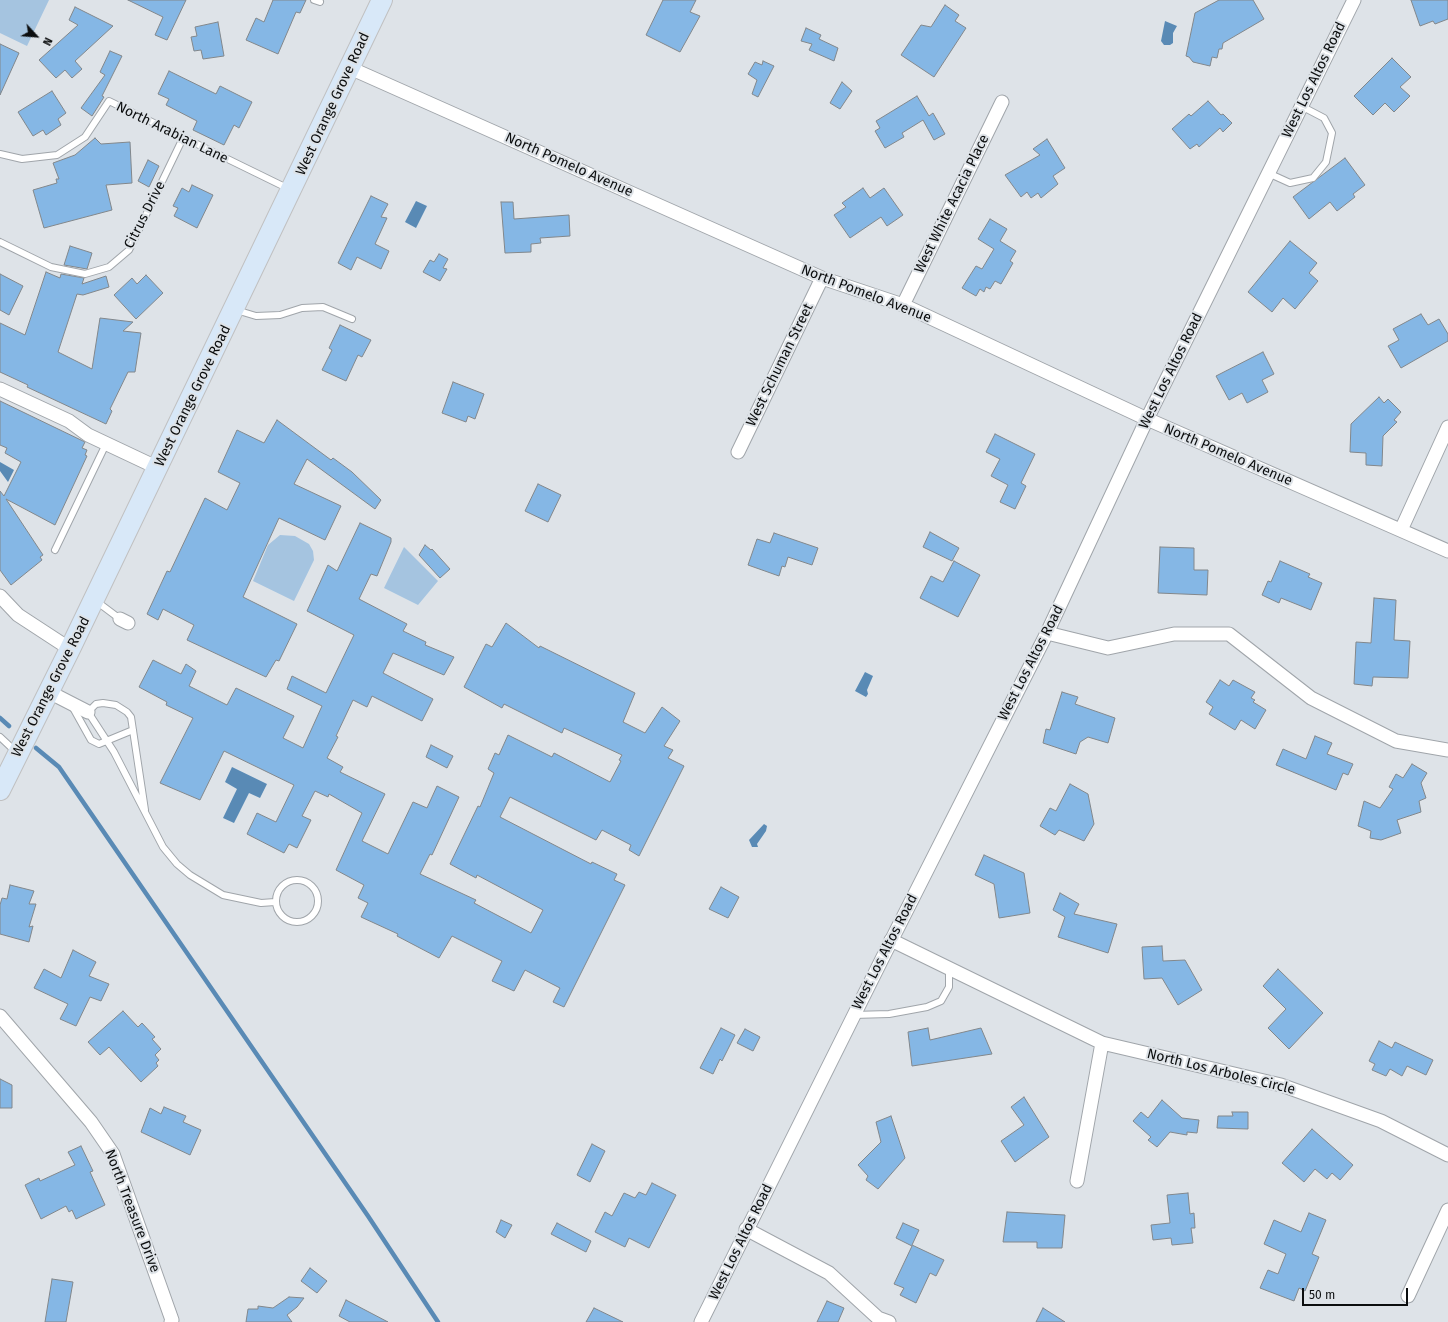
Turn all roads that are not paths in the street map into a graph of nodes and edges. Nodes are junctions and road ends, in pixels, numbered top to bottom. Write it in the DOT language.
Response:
graph roads {
  1 [pos="382,0"];
  2 [pos="1354,0"];
  3 [pos="350,68"];
  4 [pos="1002,102"];
  5 [pos="1302,106"];
  6 [pos="183,138"];
  7 [pos="0,154"];
  8 [pos="1268,174"];
  9 [pos="292,190"];
  10 [pos="0,242"];
  11 [pos="822,278"];
  12 [pos="903,306"];
  13 [pos="234,310"];
  14 [pos="352,319"];
  15 [pos="0,389"];
  16 [pos="1147,420"];
  17 [pos="1448,427"];
  18 [pos="106,444"];
  19 [pos="738,452"];
  20 [pos="158,468"];
  21 [pos="1401,530"];
  22 [pos="55,550"];
  23 [pos="1448,551"];
  24 [pos="0,596"];
  25 [pos="94,600"];
  26 [pos="124,621"];
  27 [pos="1047,633"];
  28 [pos="70,649"];
  29 [pos="49,692"];
  30 [pos="71,704"];
  31 [pos="88,712"];
  32 [pos="134,730"];
  33 [pos="0,737"];
  34 [pos="107,741"];
  35 [pos="1448,750"];
  36 [pos="18,753"];
  37 [pos="0,790"];
  38 [pos="145,810"];
  39 [pos="275,902"];
  40 [pos="891,940"];
  41 [pos="948,968"];
  42 [pos="0,1016"];
  43 [pos="853,1016"];
  44 [pos="1102,1043"];
  45 [pos="1448,1155"];
  46 [pos="1077,1181"];
  47 [pos="1448,1210"];
  48 [pos="746,1229"];
  49 [pos="1408,1296"];
  50 [pos="171,1322"];
  51 [pos="701,1322"];
  52 [pos="890,1322"];
  1 -- 3 [label="main road, West Orange Grove Road"];
  2 -- 5 [label="street, West Los Altos Road"];
  3 -- 9 [label="main road, West Orange Grove Road"];
  3 -- 11 [label="street, North Pomelo Avenue"];
  4 -- 12 [label="street, West White Acacia Place"];
  5 -- 8 [label="street, West Los Altos Road"];
  5 -- 8 [label="lane"];
  6 -- 7 [label="lane, North Arabian Lane"];
  6 -- 9 [label="lane, North Arabian Lane"];
  6 -- 10 [label="lane, Citrus Drive"];
  8 -- 16 [label="street, West Los Altos Road"];
  9 -- 13 [label="main road, West Orange Grove Road"];
  11 -- 12 [label="street, North Pomelo Avenue"];
  11 -- 19 [label="street, West Schuman Street"];
  12 -- 16 [label="street, North Pomelo Avenue"];
  13 -- 14 [label="lane"];
  13 -- 20 [label="main road, West Orange Grove Road"];
  15 -- 18 [label="street"];
  16 -- 21 [label="street, North Pomelo Avenue"];
  16 -- 27 [label="street, West Los Altos Road"];
  17 -- 21 [label="street"];
  18 -- 20 [label="street"];
  18 -- 22 [label="lane"];
  20 -- 25 [label="main road, West Orange Grove Road"];
  21 -- 23 [label="street, North Pomelo Avenue"];
  24 -- 28 [label="street"];
  25 -- 26 [label="lane"];
  25 -- 28 [label="main road, West Orange Grove Road"];
  27 -- 35 [label="street"];
  27 -- 40 [label="street, West Los Altos Road"];
  28 -- 29 [label="main road, West Orange Grove Road"];
  29 -- 30 [label="street"];
  29 -- 36 [label="main road, West Orange Grove Road"];
  30 -- 31 [label="street"];
  30 -- 34 [label="lane"];
  31 -- 32 [label="lane"];
  31 -- 34 [label="lane"];
  32 -- 34 [label="lane"];
  32 -- 38 [label="lane"];
  33 -- 36 [label="lane"];
  34 -- 38 [label="lane"];
  36 -- 37 [label="main road, West Orange Grove Road"];
  38 -- 39 [label="lane"];
  39 -- 39 [label="lane"];
  40 -- 41 [label="street, North Los Arboles Circle"];
  40 -- 43 [label="street, West Los Altos Road"];
  41 -- 43 [label="lane"];
  41 -- 44 [label="street, North Los Arboles Circle"];
  42 -- 50 [label="street, North Treasure Drive"];
  43 -- 48 [label="street, West Los Altos Road"];
  44 -- 45 [label="street, North Los Arboles Circle"];
  44 -- 46 [label="street"];
  47 -- 49 [label="street"];
  48 -- 51 [label="street, West Los Altos Road"];
  48 -- 52 [label="street"];
}
